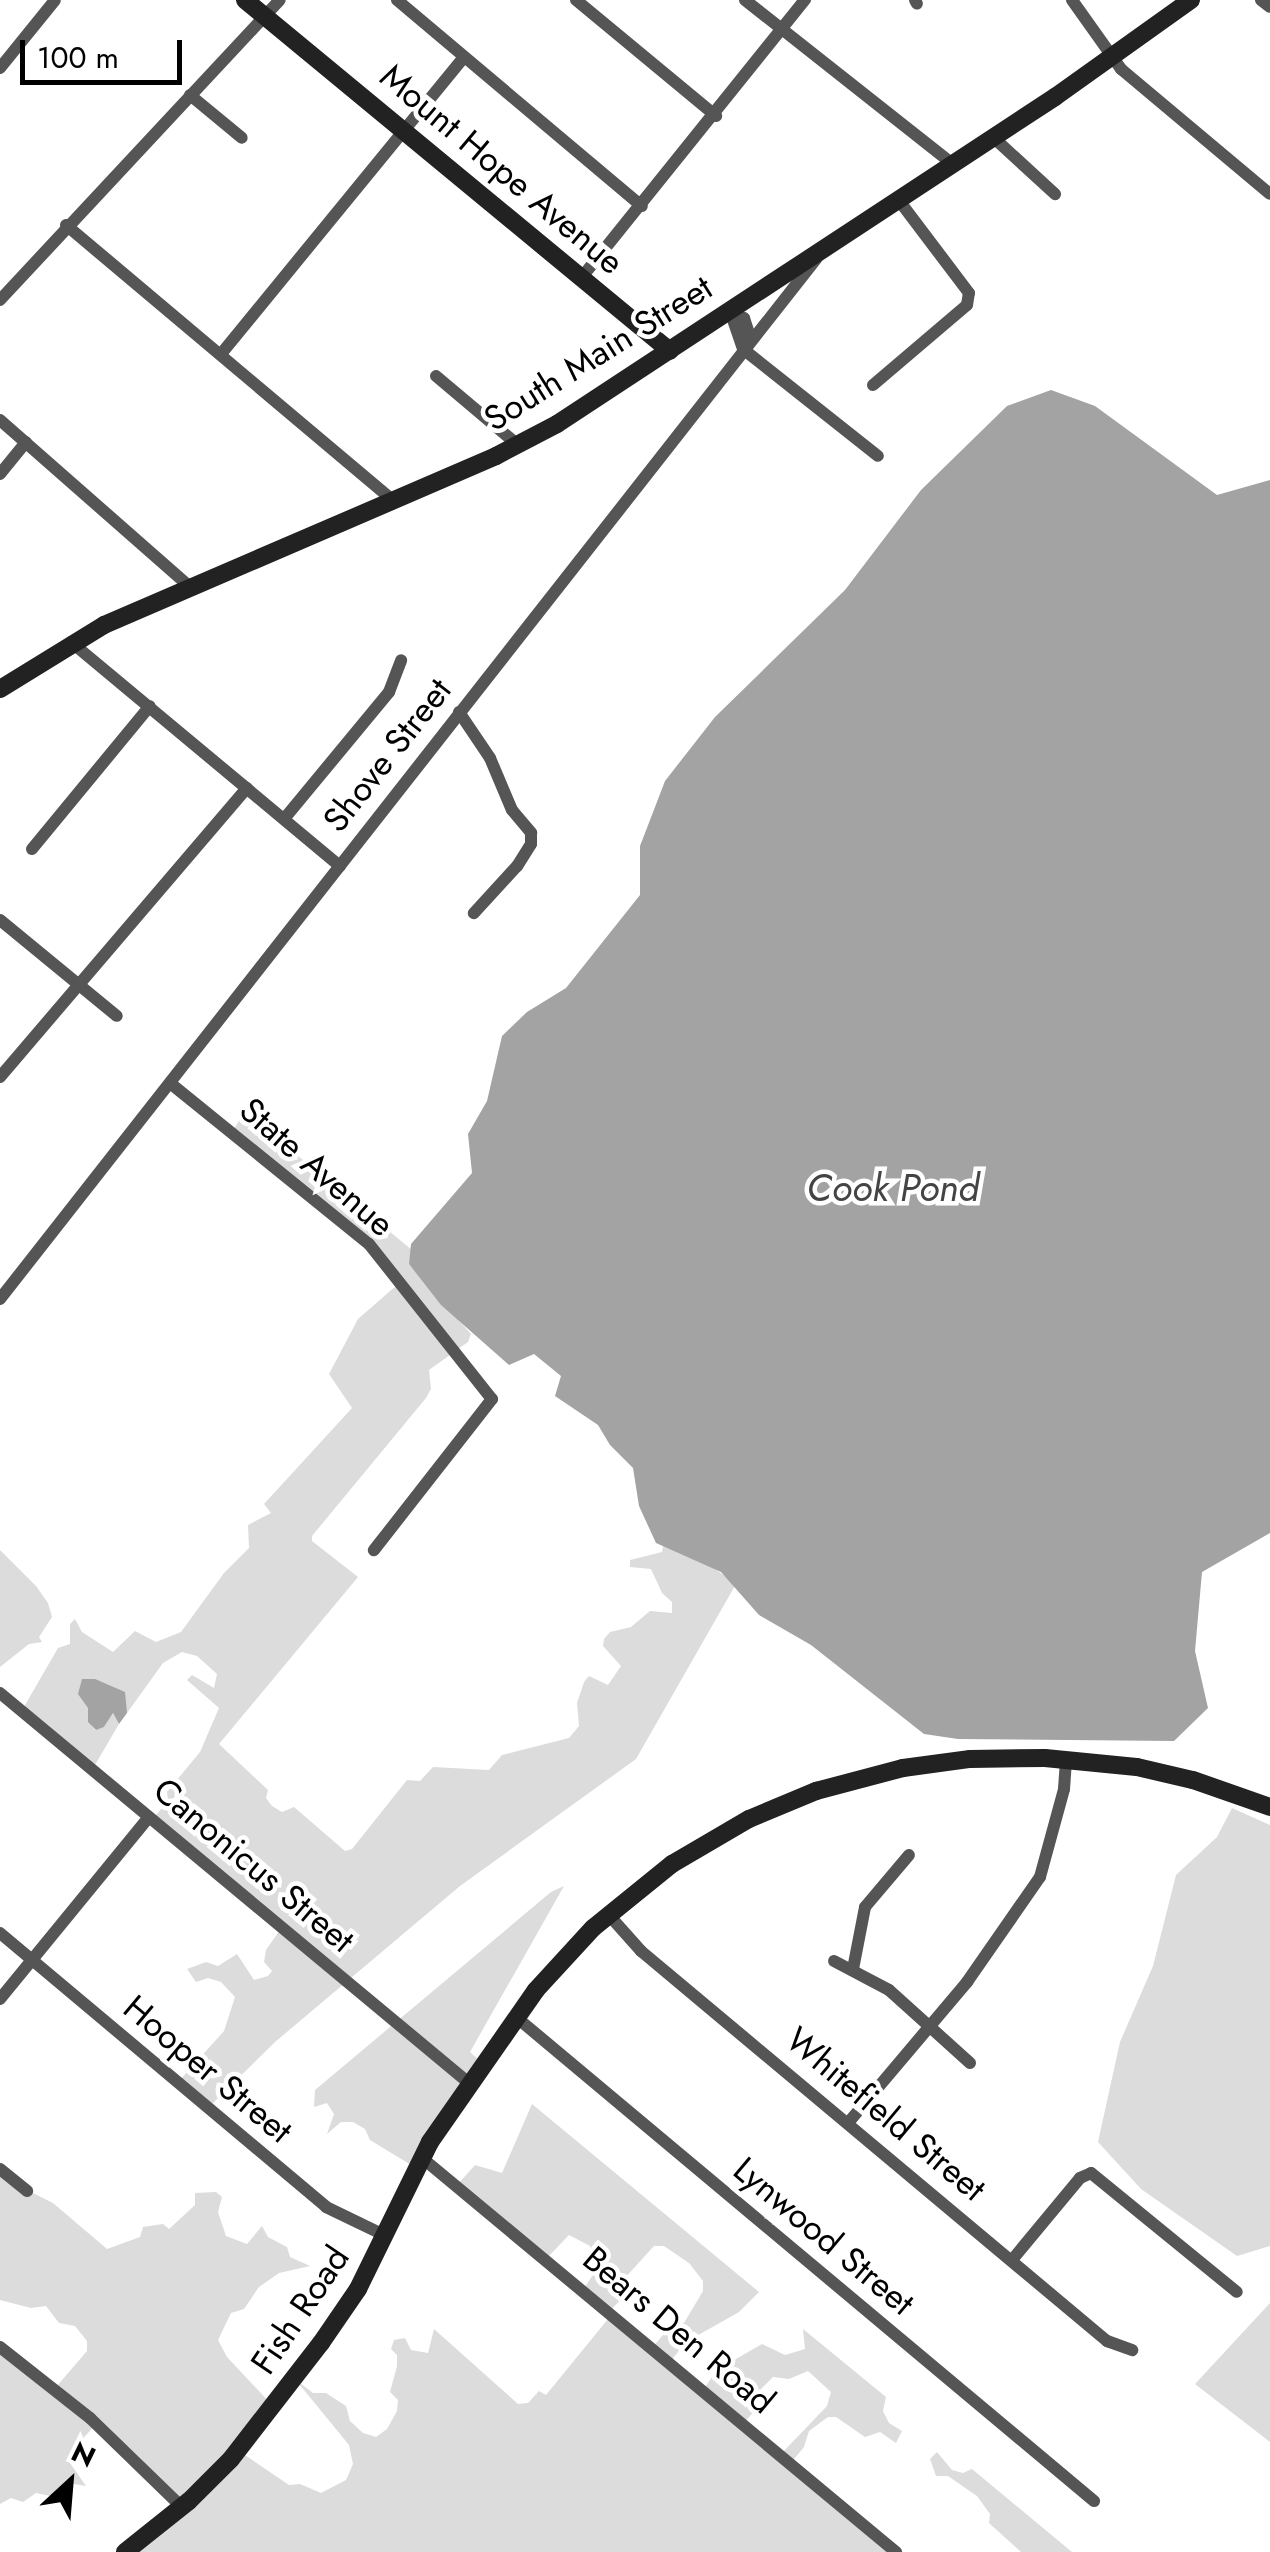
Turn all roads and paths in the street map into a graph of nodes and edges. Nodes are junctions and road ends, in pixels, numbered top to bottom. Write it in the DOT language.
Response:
graph roads {
  1 [pos="55,0"];
  2 [pos="245,0"];
  3 [pos="280,0"];
  4 [pos="397,0"];
  5 [pos="576,0"];
  6 [pos="745,0"];
  7 [pos="804,0"];
  8 [pos="1072,0"];
  9 [pos="1191,0"];
  10 [pos="1261,0"];
  11 [pos="1270,7"];
  12 [pos="265,16"];
  13 [pos="782,30"];
  14 [pos="463,58"];
  15 [pos="1111,58"];
  16 [pos="0,68"];
  17 [pos="190,95"];
  18 [pos="716,116"];
  19 [pos="406,130"];
  20 [pos="242,138"];
  21 [pos="994,138"];
  22 [pos="953,164"];
  23 [pos="1055,194"];
  24 [pos="1270,194"];
  25 [pos="898,200"];
  26 [pos="642,206"];
  27 [pos="66,225"];
  28 [pos="824,249"];
  29 [pos="582,276"];
  30 [pos="0,300"];
  31 [pos="730,311"];
  32 [pos="747,345"];
  33 [pos="670,351"];
  34 [pos="221,354"];
  35 [pos="436,376"];
  36 [pos="873,385"];
  37 [pos="0,420"];
  38 [pos="26,442"];
  39 [pos="518,445"];
  40 [pos="878,456"];
  41 [pos="0,474"];
  42 [pos="393,500"];
  43 [pos="190,587"];
  44 [pos="72,642"];
  45 [pos="401,660"];
  46 [pos="0,689"];
  47 [pos="150,706"];
  48 [pos="459,712"];
  49 [pos="248,788"];
  50 [pos="284,819"];
  51 [pos="32,849"];
  52 [pos="340,866"];
  53 [pos="474,914"];
  54 [pos="0,920"];
  55 [pos="78,984"];
  56 [pos="116,1016"];
  57 [pos="0,1077"];
  58 [pos="170,1083"];
  59 [pos="0,1300"];
  60 [pos="374,1550"];
  61 [pos="0,1693"];
  62 [pos="1066,1759"];
  63 [pos="1270,1808"];
  64 [pos="149,1817"];
  65 [pos="908,1855"];
  66 [pos="608,1914"];
  67 [pos="0,1933"];
  68 [pos="34,1960"];
  69 [pos="834,1961"];
  70 [pos="853,1969"];
  71 [pos="0,1999"];
  72 [pos="516,2017"];
  73 [pos="929,2026"];
  74 [pos="970,2064"];
  75 [pos="469,2083"];
  76 [pos="848,2123"];
  77 [pos="421,2157"];
  78 [pos="0,2170"];
  79 [pos="27,2191"];
  80 [pos="386,2236"];
  81 [pos="1012,2260"];
  82 [pos="1237,2292"];
  83 [pos="0,2347"];
  84 [pos="1132,2350"];
  85 [pos="1094,2501"];
  86 [pos="182,2507"];
  87 [pos="124,2552"];
  88 [pos="896,2552"];
  1 -- 16 [label="street"];
  2 -- 12 [label="main road, Mount Hope Avenue"];
  3 -- 12 [label="street"];
  4 -- 14 [label="street"];
  5 -- 18 [label="street"];
  6 -- 13 [label="street"];
  7 -- 13 [label="street"];
  8 -- 15 [label="street"];
  9 -- 15 [label="main road, South Main Street"];
  10 -- 11 [label="street"];
  12 -- 17 [label="street"];
  12 -- 19 [label="main road, Mount Hope Avenue"];
  13 -- 18 [label="street"];
  13 -- 22 [label="street"];
  14 -- 19 [label="street"];
  14 -- 26 [label="street"];
  15 -- 21 [label="main road, South Main Street"];
  15 -- 24 [label="street"];
  17 -- 20 [label="street"];
  17 -- 27 [label="street"];
  18 -- 26 [label="street"];
  19 -- 29 [label="main road, Mount Hope Avenue"];
  19 -- 34 [label="street"];
  21 -- 22 [label="main road, South Main Street"];
  21 -- 23 [label="street"];
  22 -- 25 [label="main road, South Main Street"];
  25 -- 28 [label="main road, South Main Street"];
  25 -- 36 [label="street"];
  26 -- 29 [label="street"];
  27 -- 30 [label="street"];
  27 -- 34 [label="street"];
  28 -- 31 [label="main road, South Main Street"];
  28 -- 32 [label="street, Shove Street"];
  29 -- 33 [label="main road, Mount Hope Avenue"];
  31 -- 32 [label="street"];
  31 -- 33 [label="main road, South Main Street"];
  32 -- 40 [label="street"];
  32 -- 48 [label="street, Shove Street"];
  33 -- 39 [label="main road, South Main Street"];
  34 -- 42 [label="street"];
  35 -- 39 [label="street"];
  37 -- 38 [label="street"];
  38 -- 41 [label="street"];
  38 -- 43 [label="street"];
  39 -- 42 [label="main road, South Main Street"];
  42 -- 43 [label="main road, South Main Street"];
  43 -- 44 [label="main road, South Main Street"];
  44 -- 46 [label="main road, South Main Street"];
  44 -- 47 [label="street"];
  45 -- 50 [label="street"];
  47 -- 49 [label="street"];
  47 -- 51 [label="street"];
  48 -- 52 [label="street, Shove Street"];
  48 -- 53 [label="street"];
  49 -- 50 [label="street"];
  49 -- 55 [label="street"];
  50 -- 52 [label="street"];
  52 -- 58 [label="street, Shove Street"];
  54 -- 55 [label="street"];
  55 -- 56 [label="street"];
  55 -- 57 [label="street"];
  58 -- 59 [label="street, Shove Street"];
  58 -- 60 [label="street, State Avenue"];
  61 -- 64 [label="street, Canonicus Street"];
  62 -- 63 [label="main road, Fish Road"];
  62 -- 66 [label="main road, Fish Road"];
  62 -- 73 [label="street"];
  64 -- 68 [label="street"];
  64 -- 75 [label="street, Canonicus Street"];
  65 -- 70 [label="street"];
  66 -- 72 [label="main road, Fish Road"];
  66 -- 76 [label="street, Whitefield Street"];
  67 -- 68 [label="street, Hooper Street"];
  68 -- 71 [label="street"];
  68 -- 80 [label="street, Hooper Street"];
  69 -- 70 [label="street"];
  70 -- 73 [label="street"];
  72 -- 75 [label="main road, Fish Road"];
  72 -- 85 [label="street, Lynwood Street"];
  73 -- 74 [label="street"];
  73 -- 76 [label="street"];
  75 -- 77 [label="main road, Fish Road"];
  76 -- 81 [label="street, Whitefield Street"];
  77 -- 80 [label="main road, Fish Road"];
  77 -- 88 [label="street, Bears Den Road"];
  78 -- 79 [label="street"];
  80 -- 86 [label="main road, Fish Road"];
  81 -- 82 [label="street"];
  81 -- 84 [label="street, Whitefield Street"];
  83 -- 86 [label="street"];
  86 -- 87 [label="main road, Fish Road"];
}
